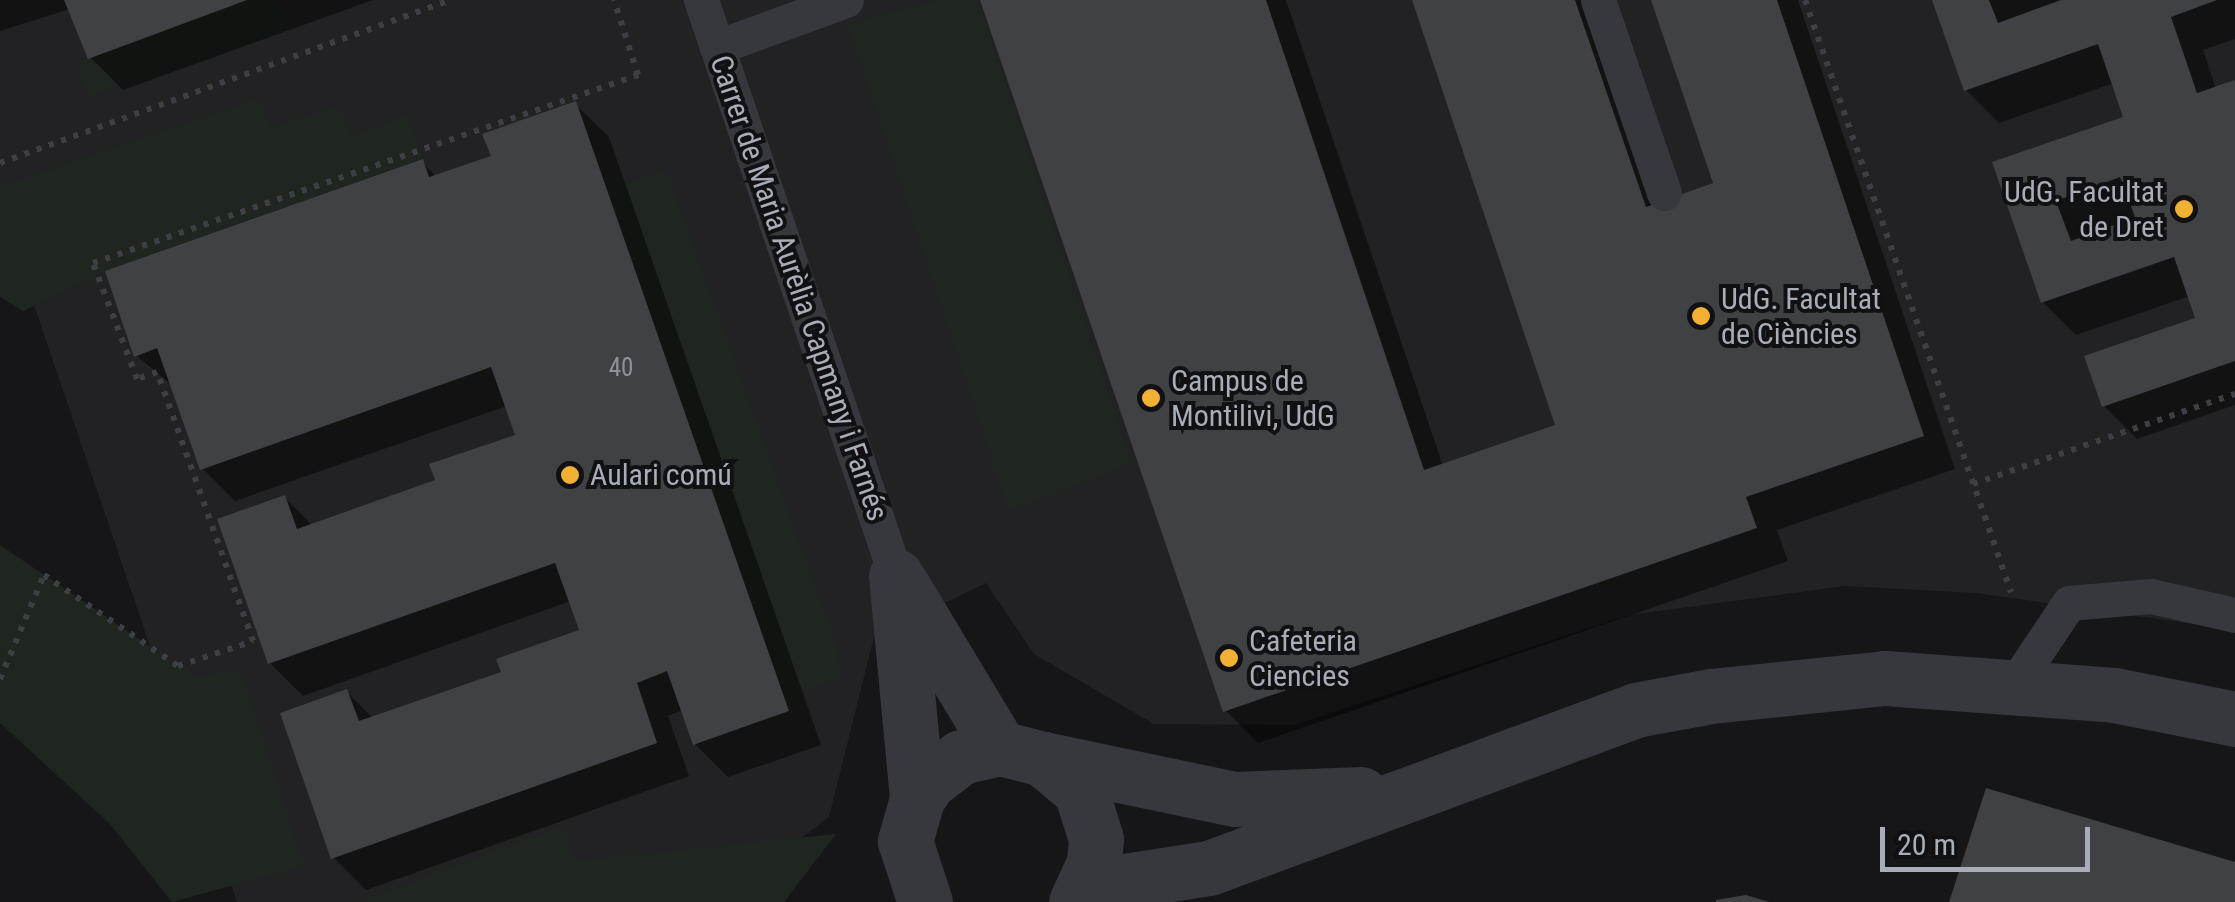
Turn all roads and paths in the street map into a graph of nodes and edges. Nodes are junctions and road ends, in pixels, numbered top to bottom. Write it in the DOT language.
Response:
graph roads {
  1 [pos="451,0"];
  2 [pos="614,0"];
  3 [pos="702,0"];
  4 [pos="846,0"];
  5 [pos="1598,0"];
  6 [pos="1805,0"];
  7 [pos="717,47"];
  8 [pos="0,164"];
  9 [pos="1664,193"];
  10 [pos="2235,394"];
  11 [pos="1973,484"];
  12 [pos="896,576"];
  13 [pos="2235,615"];
  14 [pos="0,679"];
  15 [pos="2012,688"];
  16 [pos="2235,719"];
  17 [pos="1022,753"];
  18 [pos="1404,792"];
  19 [pos="917,799"];
  20 [pos="1081,894"];
  21 [pos="913,896"];
  1 -- 8 [label="path"];
  2 -- 14 [label="path"];
  3 -- 7 [label="lane, Carrer de Maria Aurèlia Capmany i Farnés"];
  4 -- 7 [label="lane"];
  5 -- 9 [label="lane"];
  6 -- 11 [label="path"];
  7 -- 12 [label="lane, Carrer de Maria Aurèlia Capmany i Farnés"];
  10 -- 11 [label="path"];
  11 -- 15 [label="path"];
  12 -- 17 [label="street, Carrer de Maria Aurèlia Capmany i Farnés"];
  12 -- 19 [label="street, Carrer de Maria Aurèlia Capmany i Farnés"];
  13 -- 15 [label="lane"];
  15 -- 16 [label="street"];
  15 -- 18 [label="street"];
  17 -- 18 [label="street"];
  17 -- 19 [label="street"];
  17 -- 20 [label="street, Carrer de Maria Aurèlia Capmany i Farnés"];
  18 -- 20 [label="street"];
  19 -- 21 [label="street"];
}
